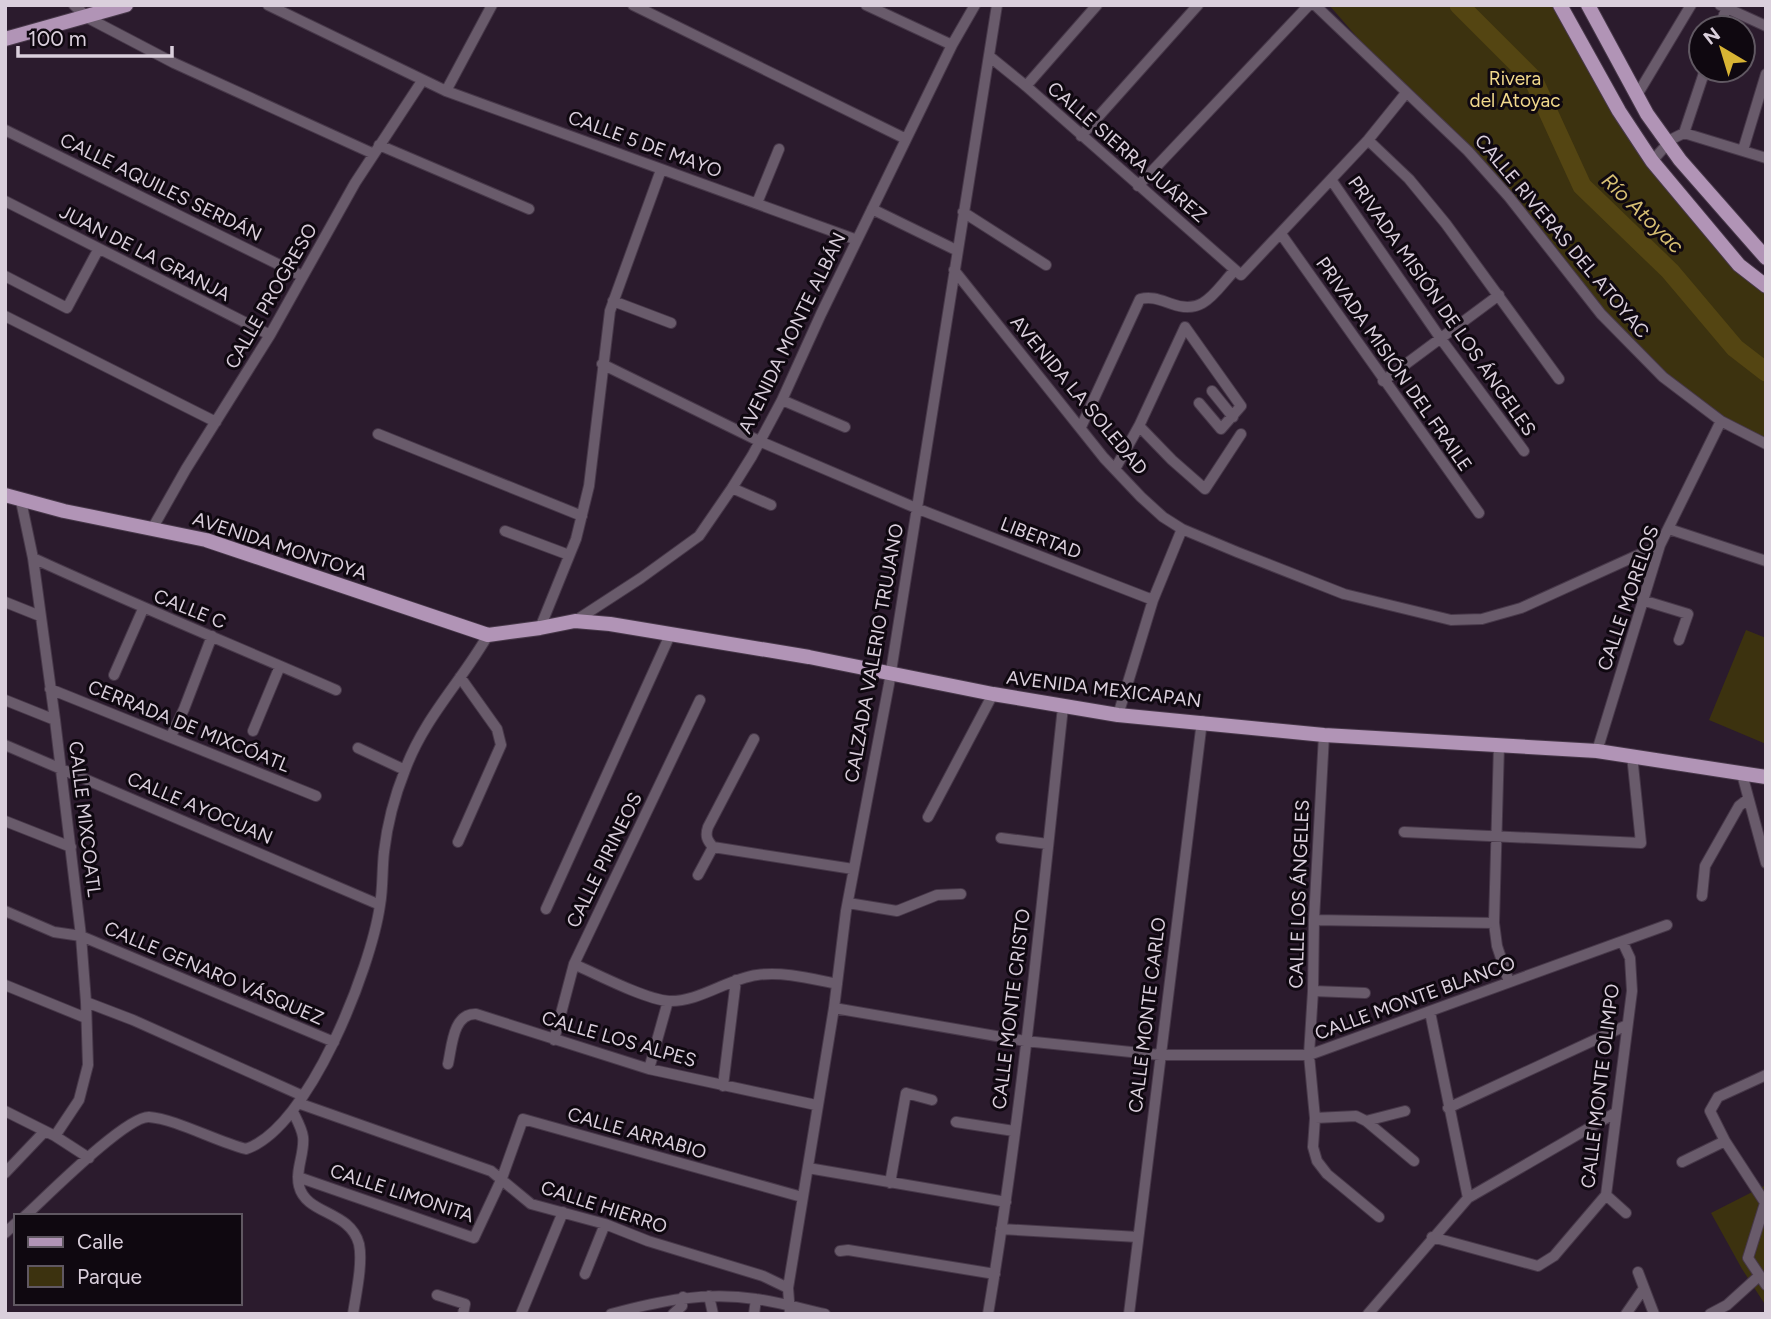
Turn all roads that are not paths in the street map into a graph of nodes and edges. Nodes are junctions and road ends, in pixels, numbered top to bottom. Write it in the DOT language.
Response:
graph roads {
  1 [pos="74,5"];
  2 [pos="127,5"];
  3 [pos="268,5"];
  4 [pos="492,5"];
  5 [pos="633,5"];
  6 [pos="866,5"];
  7 [pos="975,5"];
  8 [pos="997,5"];
  9 [pos="1097,5"];
  10 [pos="1198,5"];
  11 [pos="1309,5"];
  12 [pos="1315,5"];
  13 [pos="1560,5"];
  14 [pos="1588,5"];
  15 [pos="1691,5"];
  16 [pos="1725,6"];
  17 [pos="88,18"];
  18 [pos="1766,26"];
  19 [pos="5,39"];
  20 [pos="952,45"];
  21 [pos="989,57"];
  22 [pos="1766,74"];
  23 [pos="422,81"];
  24 [pos="1700,84"];
  25 [pos="1026,86"];
  26 [pos="446,91"];
  27 [pos="1406,93"];
  28 [pos="1637,95"];
  29 [pos="1619,111"];
  30 [pos="5,130"];
  31 [pos="1684,134"];
  32 [pos="1081,136"];
  33 [pos="906,139"];
  34 [pos="1368,140"];
  35 [pos="1668,144"];
  36 [pos="779,149"];
  37 [pos="377,150"];
  38 [pos="1743,150"];
  39 [pos="1766,158"];
  40 [pos="1652,161"];
  41 [pos="661,170"];
  42 [pos="1332,181"];
  43 [pos="1138,186"];
  44 [pos="5,201"];
  45 [pos="757,203"];
  46 [pos="529,209"];
  47 [pos="872,209"];
  48 [pos="963,212"];
  49 [pos="1281,234"];
  50 [pos="857,240"];
  51 [pos="99,250"];
  52 [pos="957,250"];
  53 [pos="1766,258"];
  54 [pos="1046,265"];
  55 [pos="954,270"];
  56 [pos="1238,273"];
  57 [pos="5,276"];
  58 [pos="302,276"];
  59 [pos="1766,286"];
  60 [pos="1499,295"];
  61 [pos="612,301"];
  62 [pos="5,316"];
  63 [pos="671,323"];
  64 [pos="270,335"];
  65 [pos="1441,339"];
  66 [pos="602,364"];
  67 [pos="1559,379"];
  68 [pos="1383,381"];
  69 [pos="1212,391"];
  70 [pos="782,400"];
  71 [pos="1199,403"];
  72 [pos="1233,417"];
  73 [pos="1721,421"];
  74 [pos="216,422"];
  75 [pos="1139,426"];
  76 [pos="845,427"];
  77 [pos="1081,427"];
  78 [pos="379,434"];
  79 [pos="1241,434"];
  80 [pos="760,441"];
  81 [pos="1766,443"];
  82 [pos="1524,451"];
  83 [pos="1115,469"];
  84 [pos="733,488"];
  85 [pos="5,495"];
  86 [pos="21,501"];
  87 [pos="771,505"];
  88 [pos="916,508"];
  89 [pos="1479,513"];
  90 [pos="582,516"];
  91 [pos="152,529"];
  92 [pos="1182,529"];
  93 [pos="1669,529"];
  94 [pos="505,531"];
  95 [pos="1660,545"];
  96 [pos="569,555"];
  97 [pos="33,558"];
  98 [pos="1766,561"];
  99 [pos="1153,600"];
  100 [pos="1642,600"];
  101 [pos="5,602"];
  102 [pos="144,609"];
  103 [pos="40,616"];
  104 [pos="575,621"];
  105 [pos="540,628"];
  106 [pos="488,635"];
  107 [pos="670,635"];
  108 [pos="212,636"];
  109 [pos="1679,640"];
  110 [pos="280,666"];
  111 [pos="890,674"];
  112 [pos="114,675"];
  113 [pos="460,677"];
  114 [pos="50,689"];
  115 [pos="336,690"];
  116 [pos="993,694"];
  117 [pos="5,700"];
  118 [pos="701,700"];
  119 [pos="1063,707"];
  120 [pos="1118,715"];
  121 [pos="55,720"];
  122 [pos="1202,722"];
  123 [pos="253,731"];
  124 [pos="1324,735"];
  125 [pos="171,736"];
  126 [pos="754,739"];
  127 [pos="5,745"];
  128 [pos="1499,745"];
  129 [pos="359,748"];
  130 [pos="1597,751"];
  131 [pos="1632,755"];
  132 [pos="60,768"];
  133 [pos="405,770"];
  134 [pos="1742,774"];
  135 [pos="1766,777"];
  136 [pos="316,796"];
  137 [pos="1748,799"];
  138 [pos="928,817"];
  139 [pos="5,821"];
  140 [pos="1404,832"];
  141 [pos="1496,837"];
  142 [pos="1001,838"];
  143 [pos="458,842"];
  144 [pos="1048,844"];
  145 [pos="71,847"];
  146 [pos="713,847"];
  147 [pos="1766,863"];
  148 [pos="853,869"];
  149 [pos="698,875"];
  150 [pos="961,894"];
  151 [pos="1702,895"];
  152 [pos="848,903"];
  153 [pos="380,905"];
  154 [pos="546,909"];
  155 [pos="5,911"];
  156 [pos="1314,920"];
  157 [pos="1494,923"];
  158 [pos="1667,925"];
  159 [pos="81,936"];
  160 [pos="1623,943"];
  161 [pos="574,964"];
  162 [pos="736,980"];
  163 [pos="1509,982"];
  164 [pos="837,984"];
  165 [pos="5,985"];
  166 [pos="1313,991"];
  167 [pos="1365,993"];
  168 [pos="668,1001"];
  169 [pos="86,1002"];
  170 [pos="834,1008"];
  171 [pos="1430,1012"];
  172 [pos="86,1018"];
  173 [pos="1628,1025"];
  174 [pos="554,1040"];
  175 [pos="1025,1041"];
  176 [pos="334,1042"];
  177 [pos="1160,1055"];
  178 [pos="1309,1055"];
  179 [pos="449,1064"];
  180 [pos="649,1069"];
  181 [pos="1766,1075"];
  182 [pos="723,1086"];
  183 [pos="932,1100"];
  184 [pos="298,1104"];
  185 [pos="816,1105"];
  186 [pos="1448,1108"];
  187 [pos="5,1111"];
  188 [pos="1405,1111"];
  189 [pos="1615,1113"];
  190 [pos="1315,1118"];
  191 [pos="1366,1121"];
  192 [pos="956,1122"];
  193 [pos="1014,1130"];
  194 [pos="50,1133"];
  195 [pos="1726,1141"];
  196 [pos="89,1158"];
  197 [pos="1414,1161"];
  198 [pos="1682,1163"];
  199 [pos="807,1168"];
  200 [pos="5,1172"];
  201 [pos="298,1177"];
  202 [pos="502,1178"];
  203 [pos="890,1184"];
  204 [pos="1606,1195"];
  205 [pos="802,1197"];
  206 [pos="1468,1198"];
  207 [pos="1765,1200"];
  208 [pos="1006,1202"];
  209 [pos="563,1212"];
  210 [pos="1626,1213"];
  211 [pos="26,1214"];
  212 [pos="1379,1217"];
  213 [pos="605,1224"];
  214 [pos="1001,1228"];
  215 [pos="1138,1237"];
  216 [pos="1432,1237"];
  217 [pos="844,1250"];
  218 [pos="1638,1272"];
  219 [pos="585,1274"];
  220 [pos="995,1274"];
  221 [pos="1763,1280"];
  222 [pos="788,1288"];
  223 [pos="1644,1288"];
  224 [pos="437,1295"];
  225 [pos="709,1296"];
  226 [pos="683,1297"];
  227 [pos="756,1299"];
  228 [pos="789,1310"];
  229 [pos="353,1314"];
  230 [pos="463,1314"];
  231 [pos="521,1314"];
  232 [pos="611,1314"];
  233 [pos="673,1314"];
  234 [pos="713,1314"];
  235 [pos="754,1314"];
  236 [pos="825,1314"];
  237 [pos="988,1314"];
  238 [pos="1129,1314"];
  239 [pos="1368,1314"];
  240 [pos="1626,1314"];
  241 [pos="1654,1314"];
  242 [pos="1710,1314"];
  1 -- 17 [label="street"];
  2 -- 17 [label="main road"];
  3 -- 23 [label="street, CALLE 5 DE MAYO"];
  4 -- 26 [label="street"];
  5 -- 33 [label="street"];
  6 -- 20 [label="street"];
  7 -- 20 [label="street, AVENIDA MONTE ALBÁN"];
  8 -- 21 [label="street, CALZADA VALERIO TRUJANO"];
  9 -- 25 [label="street"];
  10 -- 32 [label="street"];
  11 -- 43 [label="street"];
  12 -- 27 [label="street, CALLE RIVERAS DEL ATOYAC"];
  13 -- 29 [label="main road"];
  14 -- 28 [label="main road"];
  15 -- 28 [label="street"];
  16 -- 18 [label="street"];
  17 -- 19 [label="main road"];
  17 -- 37 [label="street"];
  20 -- 33 [label="street, AVENIDA MONTE ALBÁN"];
  21 -- 25 [label="street, CALLE SIERRA JUÁREZ"];
  21 -- 48 [label="street, CALZADA VALERIO TRUJANO"];
  22 -- 38 [label="street"];
  23 -- 26 [label="street, CALLE 5 DE MAYO"];
  23 -- 37 [label="street, CALLE PROGRESO"];
  24 -- 31 [label="street"];
  25 -- 32 [label="street, CALLE SIERRA JUÁREZ"];
  26 -- 41 [label="street, CALLE 5 DE MAYO"];
  27 -- 34 [label="street"];
  27 -- 73 [label="street, CALLE RIVERAS DEL ATOYAC"];
  28 -- 29 [label="main road"];
  28 -- 35 [label="main road"];
  29 -- 40 [label="main road"];
  30 -- 58 [label="street, CALLE AQUILES SERDÁN"];
  31 -- 35 [label="street"];
  31 -- 38 [label="street"];
  32 -- 43 [label="street, CALLE SIERRA JUÁREZ"];
  33 -- 47 [label="street, AVENIDA MONTE ALBÁN"];
  34 -- 42 [label="street"];
  34 -- 60 [label="street"];
  35 -- 40 [label="street"];
  35 -- 53 [label="main road"];
  36 -- 45 [label="street"];
  37 -- 46 [label="street"];
  37 -- 58 [label="street, CALLE PROGRESO"];
  38 -- 39 [label="street"];
  40 -- 59 [label="main road"];
  41 -- 45 [label="street, CALLE 5 DE MAYO"];
  41 -- 61 [label="street"];
  42 -- 49 [label="street"];
  42 -- 65 [label="street, PRIVADA MISIÓN DE LOS ÁNGELES"];
  43 -- 56 [label="street, CALLE SIERRA JUÁREZ"];
  44 -- 51 [label="street, JUAN DE LA GRANJA"];
  45 -- 50 [label="street, CALLE 5 DE MAYO"];
  47 -- 50 [label="street, AVENIDA MONTE ALBÁN"];
  47 -- 52 [label="street"];
  48 -- 52 [label="street, CALZADA VALERIO TRUJANO"];
  48 -- 54 [label="street"];
  49 -- 56 [label="street"];
  49 -- 68 [label="street, PRIVADA MISIÓN DEL FRAILE"];
  50 -- 70 [label="street, AVENIDA MONTE ALBÁN"];
  51 -- 57 [label="street"];
  51 -- 64 [label="street, JUAN DE LA GRANJA"];
  52 -- 55 [label="street, CALZADA VALERIO TRUJANO"];
  55 -- 77 [label="street, AVENIDA LA SOLEDAD"];
  55 -- 88 [label="street, CALZADA VALERIO TRUJANO"];
  56 -- 77 [label="street"];
  58 -- 64 [label="street, CALLE PROGRESO"];
  60 -- 65 [label="street"];
  60 -- 67 [label="street"];
  61 -- 63 [label="street"];
  61 -- 66 [label="street"];
  62 -- 74 [label="street"];
  64 -- 74 [label="street, CALLE PROGRESO"];
  65 -- 68 [label="street"];
  65 -- 82 [label="street, PRIVADA MISIÓN DE LOS ÁNGELES"];
  66 -- 80 [label="street, LIBERTAD"];
  66 -- 90 [label="street"];
  68 -- 89 [label="street, PRIVADA MISIÓN DEL FRAILE"];
  69 -- 72 [label="street"];
  70 -- 76 [label="street"];
  70 -- 80 [label="street, AVENIDA MONTE ALBÁN"];
  71 -- 72 [label="street"];
  72 -- 75 [label="street"];
  73 -- 81 [label="street, CALLE RIVERAS DEL ATOYAC"];
  73 -- 93 [label="street, CALLE MORELOS"];
  74 -- 91 [label="street, CALLE PROGRESO"];
  75 -- 79 [label="street"];
  75 -- 83 [label="street"];
  77 -- 83 [label="street, AVENIDA LA SOLEDAD"];
  78 -- 90 [label="street"];
  80 -- 84 [label="street, AVENIDA MONTE ALBÁN"];
  80 -- 88 [label="street, LIBERTAD"];
  83 -- 92 [label="street, AVENIDA LA SOLEDAD"];
  84 -- 87 [label="street"];
  84 -- 104 [label="street, AVENIDA MONTE ALBÁN"];
  85 -- 86 [label="main road, AVENIDA MONTOYA"];
  86 -- 91 [label="main road, AVENIDA MONTOYA"];
  86 -- 97 [label="street, CALLE MIXCOATL"];
  88 -- 99 [label="street, LIBERTAD"];
  88 -- 111 [label="street, CALZADA VALERIO TRUJANO"];
  90 -- 96 [label="street"];
  91 -- 106 [label="main road, AVENIDA MONTOYA"];
  92 -- 95 [label="street, AVENIDA LA SOLEDAD"];
  92 -- 99 [label="street"];
  93 -- 95 [label="street, CALLE MORELOS"];
  93 -- 98 [label="street"];
  94 -- 96 [label="street"];
  95 -- 100 [label="street, CALLE MORELOS"];
  96 -- 105 [label="street"];
  97 -- 102 [label="street, CALLE C"];
  97 -- 103 [label="street, CALLE MIXCOATL"];
  99 -- 120 [label="street"];
  100 -- 109 [label="street"];
  100 -- 130 [label="street, CALLE MORELOS"];
  101 -- 103 [label="street"];
  102 -- 108 [label="street, CALLE C"];
  102 -- 112 [label="street"];
  103 -- 114 [label="street, CALLE MIXCOATL"];
  104 -- 105 [label="main road, AVENIDA MONTOYA"];
  104 -- 107 [label="main road, AVENIDA MEXICAPAN"];
  105 -- 106 [label="main road, AVENIDA MONTOYA"];
  106 -- 113 [label="street"];
  107 -- 111 [label="main road, AVENIDA MEXICAPAN"];
  107 -- 154 [label="street"];
  108 -- 110 [label="street, CALLE C"];
  108 -- 125 [label="street"];
  110 -- 115 [label="street, CALLE C"];
  110 -- 123 [label="street"];
  111 -- 116 [label="main road, AVENIDA MEXICAPAN"];
  111 -- 148 [label="street, CALZADA VALERIO TRUJANO"];
  113 -- 133 [label="street"];
  113 -- 143 [label="street"];
  114 -- 121 [label="street, CALLE MIXCOATL"];
  114 -- 125 [label="street, CERRADA DE MIXCÓATL"];
  116 -- 119 [label="main road, AVENIDA MEXICAPAN"];
  116 -- 138 [label="street"];
  117 -- 121 [label="street"];
  118 -- 161 [label="street, CALLE PIRINEOS"];
  119 -- 120 [label="main road, AVENIDA MEXICAPAN"];
  119 -- 144 [label="street, CALLE MONTE CRISTO"];
  120 -- 122 [label="main road, AVENIDA MEXICAPAN"];
  121 -- 132 [label="street, CALLE MIXCOATL"];
  122 -- 124 [label="main road, AVENIDA MEXICAPAN"];
  122 -- 177 [label="street, CALLE MONTE CARLO"];
  124 -- 128 [label="main road, AVENIDA MEXICAPAN"];
  124 -- 156 [label="street, CALLE LOS ÁNGELES"];
  125 -- 136 [label="street, CERRADA DE MIXCÓATL"];
  126 -- 146 [label="street"];
  127 -- 132 [label="street, CALLE AYOCUAN"];
  128 -- 130 [label="main road, AVENIDA MEXICAPAN"];
  128 -- 141 [label="street"];
  129 -- 133 [label="street"];
  130 -- 131 [label="main road, AVENIDA MEXICAPAN"];
  131 -- 134 [label="main road, AVENIDA MEXICAPAN"];
  131 -- 141 [label="street"];
  132 -- 145 [label="street, CALLE MIXCOATL"];
  132 -- 153 [label="street, CALLE AYOCUAN"];
  133 -- 153 [label="street"];
  134 -- 135 [label="main road, AVENIDA MEXICAPAN"];
  134 -- 137 [label="street"];
  137 -- 147 [label="street"];
  137 -- 151 [label="street"];
  139 -- 145 [label="street"];
  140 -- 141 [label="street"];
  141 -- 157 [label="street"];
  142 -- 144 [label="street"];
  144 -- 175 [label="street, CALLE MONTE CRISTO"];
  145 -- 159 [label="street, CALLE MIXCOATL"];
  146 -- 148 [label="street"];
  146 -- 149 [label="street"];
  148 -- 152 [label="street, CALZADA VALERIO TRUJANO"];
  150 -- 152 [label="street"];
  152 -- 164 [label="street, CALZADA VALERIO TRUJANO"];
  153 -- 176 [label="street"];
  155 -- 159 [label="street, CALLE GENARO VÁSQUEZ"];
  156 -- 157 [label="street"];
  156 -- 166 [label="street, CALLE LOS ÁNGELES"];
  157 -- 163 [label="street"];
  158 -- 160 [label="street, CALLE MONTE BLANCO"];
  159 -- 169 [label="street, CALLE MIXCOATL"];
  159 -- 176 [label="street, CALLE GENARO VÁSQUEZ"];
  160 -- 163 [label="street, CALLE MONTE BLANCO"];
  160 -- 173 [label="street, CALLE MONTE OLIMPO"];
  161 -- 168 [label="street"];
  161 -- 174 [label="street, CALLE PIRINEOS"];
  162 -- 164 [label="street"];
  162 -- 168 [label="street"];
  162 -- 182 [label="street"];
  163 -- 171 [label="street, CALLE MONTE BLANCO"];
  164 -- 170 [label="street, CALZADA VALERIO TRUJANO"];
  165 -- 172 [label="street"];
  166 -- 167 [label="street"];
  166 -- 178 [label="street, CALLE LOS ÁNGELES"];
  168 -- 180 [label="street"];
  169 -- 172 [label="street, CALLE MIXCOATL"];
  169 -- 184 [label="street, CALLE HIERRO"];
  170 -- 175 [label="street, CALLE MONTE BLANCO"];
  170 -- 185 [label="street, CALZADA VALERIO TRUJANO"];
  171 -- 178 [label="street, CALLE MONTE BLANCO"];
  171 -- 186 [label="street"];
  172 -- 194 [label="street, CALLE MIXCOATL"];
  173 -- 186 [label="street"];
  173 -- 189 [label="street, CALLE MONTE OLIMPO"];
  174 -- 179 [label="street, CALLE LOS ALPES"];
  174 -- 180 [label="street, CALLE LOS ALPES"];
  175 -- 177 [label="street, CALLE MONTE BLANCO"];
  175 -- 193 [label="street, CALLE MONTE CRISTO"];
  176 -- 184 [label="street"];
  177 -- 178 [label="street, CALLE MONTE BLANCO"];
  177 -- 215 [label="street, CALLE MONTE CARLO"];
  178 -- 190 [label="street, CALLE LOS ÁNGELES"];
  180 -- 182 [label="street, CALLE LOS ALPES"];
  181 -- 195 [label="street"];
  182 -- 185 [label="street, CALLE LOS ALPES"];
  183 -- 203 [label="street"];
  184 -- 196 [label="street"];
  184 -- 201 [label="street"];
  184 -- 202 [label="street, CALLE HIERRO"];
  185 -- 199 [label="street, CALZADA VALERIO TRUJANO"];
  186 -- 206 [label="street"];
  187 -- 194 [label="street"];
  188 -- 191 [label="street"];
  189 -- 204 [label="street, CALLE MONTE OLIMPO"];
  189 -- 206 [label="street"];
  190 -- 191 [label="street"];
  190 -- 212 [label="street, CALLE LOS ÁNGELES"];
  191 -- 197 [label="street"];
  192 -- 193 [label="street"];
  193 -- 208 [label="street, CALLE MONTE CRISTO"];
  194 -- 196 [label="street"];
  194 -- 200 [label="street, CALLE MIXCOATL"];
  195 -- 198 [label="street"];
  195 -- 207 [label="street"];
  196 -- 211 [label="street"];
  199 -- 203 [label="street"];
  199 -- 205 [label="street, CALZADA VALERIO TRUJANO"];
  201 -- 202 [label="street, CALLE LIMONITA"];
  201 -- 229 [label="street"];
  202 -- 205 [label="street, CALLE ARRABIO"];
  202 -- 209 [label="street, CALLE HIERRO"];
  203 -- 208 [label="street"];
  204 -- 210 [label="street"];
  204 -- 216 [label="street, CALLE MONTE OLIMPO"];
  205 -- 222 [label="street, CALZADA VALERIO TRUJANO"];
  206 -- 216 [label="street"];
  207 -- 221 [label="street"];
  208 -- 214 [label="street, CALLE MONTE CRISTO"];
  209 -- 213 [label="street, CALLE HIERRO"];
  209 -- 231 [label="street"];
  213 -- 219 [label="street"];
  213 -- 222 [label="street, CALLE HIERRO"];
  214 -- 215 [label="street"];
  214 -- 220 [label="street, CALLE MONTE CRISTO"];
  215 -- 238 [label="street, CALLE MONTE CARLO"];
  216 -- 239 [label="street"];
  217 -- 220 [label="street"];
  218 -- 223 [label="street"];
  220 -- 237 [label="street, CALLE MONTE CRISTO"];
  221 -- 242 [label="street"];
  222 -- 228 [label="street, CALZADA VALERIO TRUJANO"];
  223 -- 240 [label="street"];
  223 -- 241 [label="street"];
  224 -- 230 [label="street"];
  225 -- 226 [label="street"];
  225 -- 227 [label="street"];
  225 -- 234 [label="street"];
  226 -- 232 [label="street"];
  226 -- 233 [label="street"];
  227 -- 228 [label="street"];
  227 -- 235 [label="street"];
  228 -- 236 [label="street"];
}
